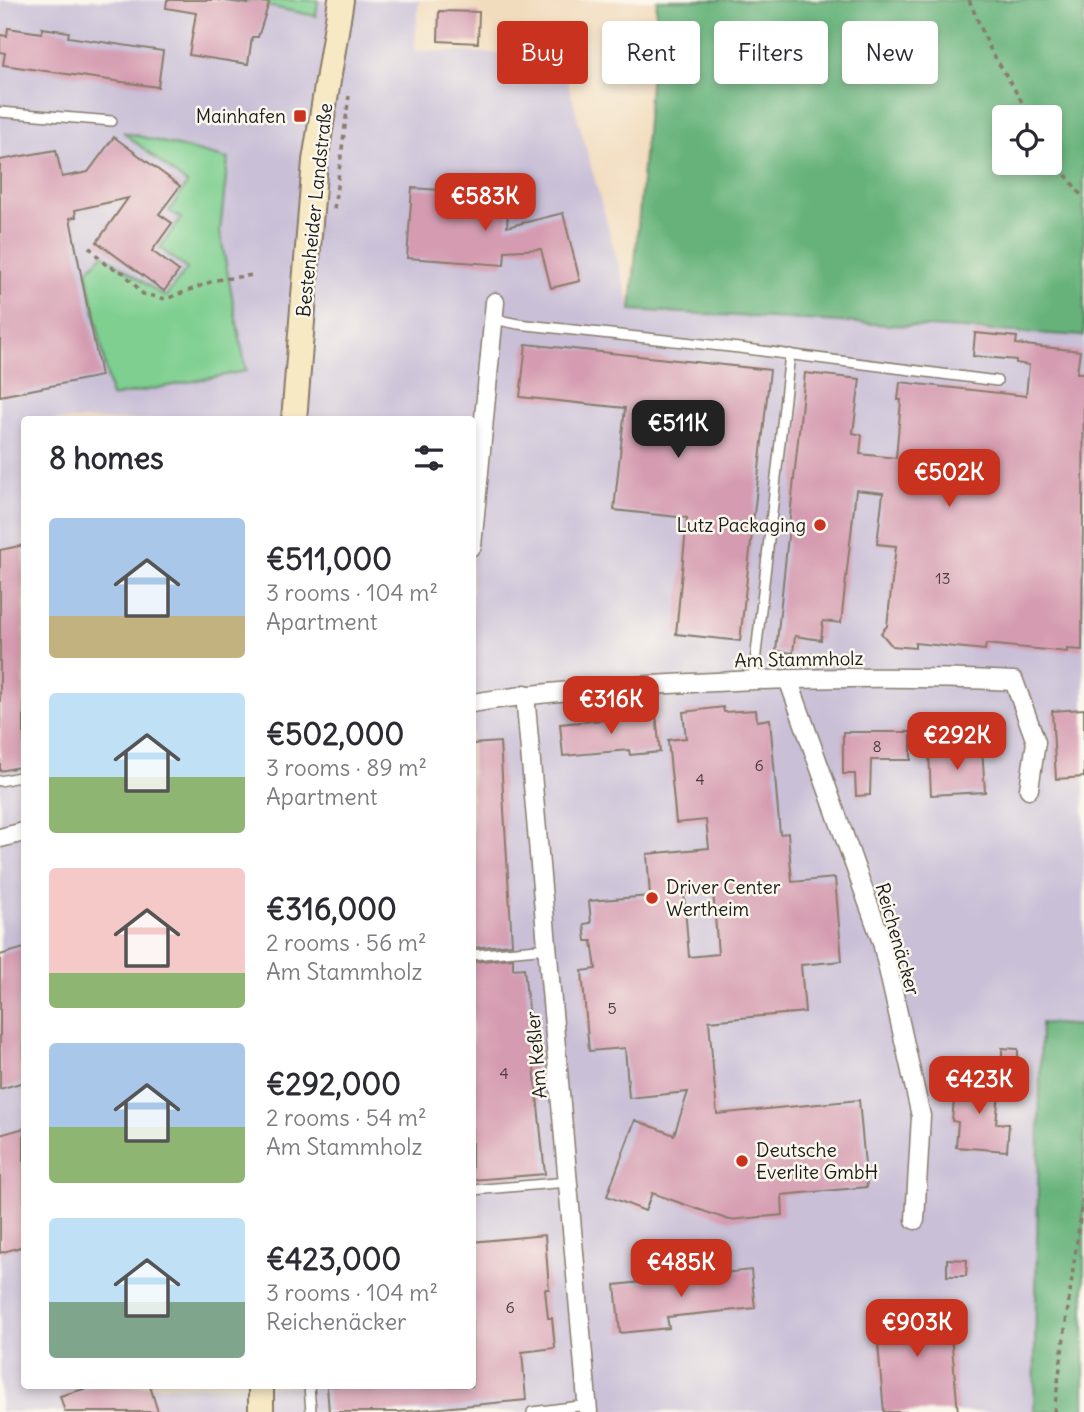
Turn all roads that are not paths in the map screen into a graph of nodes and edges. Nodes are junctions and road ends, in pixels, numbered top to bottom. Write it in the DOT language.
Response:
graph roads {
  1 [pos="341,0"];
  2 [pos="0,112"];
  3 [pos="111,121"];
  4 [pos="494,311"];
  5 [pos="790,354"];
  6 [pos="997,381"];
  7 [pos="294,416"];
  8 [pos="476,503"];
  9 [pos="788,679"];
  10 [pos="753,680"];
  11 [pos="525,694"];
  12 [pos="476,702"];
  13 [pos="21,777"];
  14 [pos="0,781"];
  15 [pos="1029,789"];
  16 [pos="21,833"];
  17 [pos="0,838"];
  18 [pos="548,948"];
  19 [pos="476,955"];
  20 [pos="568,1182"];
  21 [pos="476,1190"];
  22 [pos="915,1220"];
  23 [pos="261,1389"];
  24 [pos="309,1389"];
  25 [pos="588,1408"];
  26 [pos="261,1412"];
  27 [pos="311,1412"];
  28 [pos="532,1412"];
  1 -- 7 [label="main road, Bestenheider Landstraße"];
  2 -- 3 [label="lane"];
  4 -- 5 [label="lane"];
  4 -- 8 [label="street"];
  5 -- 6 [label="lane"];
  5 -- 10 [label="lane"];
  9 -- 10 [label="street, Am Stammholz"];
  9 -- 15 [label="street, Am Stammholz"];
  9 -- 22 [label="street, Reichenäcker"];
  10 -- 11 [label="street, Am Stammholz"];
  11 -- 12 [label="street, Am Stammholz"];
  11 -- 18 [label="street, Am Keßler"];
  13 -- 14 [label="lane"];
  16 -- 17 [label="street"];
  18 -- 19 [label="lane"];
  18 -- 20 [label="street, Am Keßler"];
  20 -- 21 [label="lane"];
  20 -- 25 [label="street, Am Keßler"];
  23 -- 26 [label="main road"];
  24 -- 27 [label="lane"];
  25 -- 28 [label="lane"];
}
